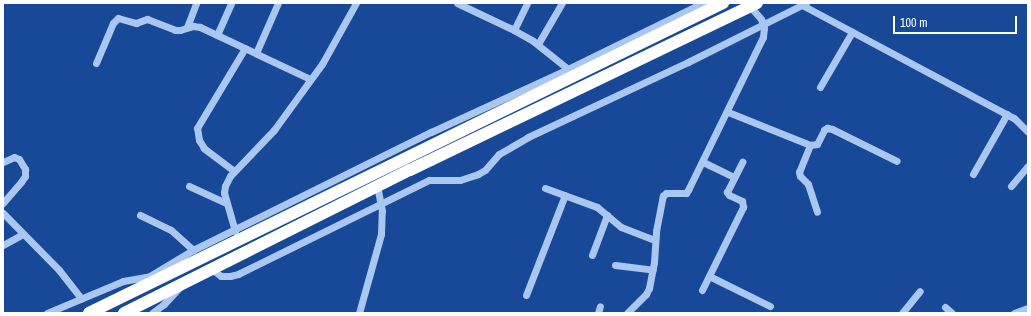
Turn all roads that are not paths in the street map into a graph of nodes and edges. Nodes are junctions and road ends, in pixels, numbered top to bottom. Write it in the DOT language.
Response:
graph roads {
  1 [pos="196,3"];
  2 [pos="231,3"];
  3 [pos="278,3"];
  4 [pos="356,3"];
  5 [pos="457,3"];
  6 [pos="527,3"];
  7 [pos="562,3"];
  8 [pos="703,3"];
  9 [pos="723,3"];
  10 [pos="751,4"];
  11 [pos="804,4"];
  12 [pos="762,24"];
  13 [pos="187,27"];
  14 [pos="514,30"];
  15 [pos="852,32"];
  16 [pos="217,35"];
  17 [pos="538,44"];
  18 [pos="245,48"];
  19 [pos="256,53"];
  20 [pos="96,63"];
  21 [pos="568,69"];
  22 [pos="310,79"];
  23 [pos="820,87"];
  24 [pos="728,112"];
  25 [pos="1007,114"];
  26 [pos="1028,132"];
  27 [pos="810,145"];
  28 [pos="897,161"];
  29 [pos="3,162"];
  30 [pos="703,162"];
  31 [pos="742,162"];
  32 [pos="1028,166"];
  33 [pos="234,171"];
  34 [pos="973,174"];
  35 [pos="734,177"];
  36 [pos="189,186"];
  37 [pos="377,186"];
  38 [pos="1011,186"];
  39 [pos="545,188"];
  40 [pos="565,196"];
  41 [pos="3,203"];
  42 [pos="226,203"];
  43 [pos="380,204"];
  44 [pos="817,212"];
  45 [pos="3,213"];
  46 [pos="140,214"];
  47 [pos="607,215"];
  48 [pos="235,231"];
  49 [pos="24,234"];
  50 [pos="655,240"];
  51 [pos="3,245"];
  52 [pos="193,250"];
  53 [pos="592,255"];
  54 [pos="615,265"];
  55 [pos="211,269"];
  56 [pos="652,270"];
  57 [pos="176,271"];
  58 [pos="709,276"];
  59 [pos="148,277"];
  60 [pos="184,282"];
  61 [pos="702,290"];
  62 [pos="920,291"];
  63 [pos="526,295"];
  64 [pos="81,298"];
  65 [pos="770,306"];
  66 [pos="945,307"];
  67 [pos="1028,308"];
  68 [pos="91,312"];
  69 [pos="47,313"];
  70 [pos="124,313"];
  71 [pos="152,313"];
  72 [pos="359,313"];
  73 [pos="627,313"];
  74 [pos="902,313"];
  75 [pos="952,313"];
  76 [pos="1014,313"];
  1 -- 13 [label="street"];
  2 -- 16 [label="street"];
  3 -- 19 [label="street"];
  4 -- 22 [label="street"];
  5 -- 14 [label="street"];
  6 -- 14 [label="street"];
  7 -- 17 [label="street"];
  8 -- 21 [label="street"];
  9 -- 57 [label="highway"];
  10 -- 12 [label="street"];
  10 -- 37 [label="highway"];
  11 -- 12 [label="street"];
  11 -- 15 [label="street"];
  12 -- 24 [label="street"];
  12 -- 43 [label="street"];
  13 -- 16 [label="street"];
  13 -- 20 [label="street"];
  14 -- 17 [label="street"];
  15 -- 23 [label="street"];
  15 -- 25 [label="street"];
  16 -- 18 [label="street"];
  17 -- 21 [label="street"];
  18 -- 19 [label="street"];
  18 -- 33 [label="street"];
  19 -- 22 [label="street"];
  21 -- 48 [label="street"];
  22 -- 33 [label="street"];
  24 -- 27 [label="street"];
  24 -- 30 [label="street"];
  25 -- 26 [label="street"];
  25 -- 34 [label="street"];
  27 -- 28 [label="street"];
  27 -- 44 [label="street"];
  29 -- 41 [label="street"];
  30 -- 35 [label="street"];
  30 -- 50 [label="street"];
  31 -- 35 [label="street"];
  32 -- 38 [label="street"];
  33 -- 42 [label="street"];
  35 -- 58 [label="street"];
  36 -- 42 [label="street"];
  37 -- 43 [label="street"];
  37 -- 55 [label="highway"];
  39 -- 40 [label="street"];
  40 -- 47 [label="street"];
  40 -- 63 [label="street"];
  42 -- 48 [label="street"];
  43 -- 55 [label="street"];
  43 -- 72 [label="street"];
  45 -- 49 [label="street"];
  46 -- 52 [label="street"];
  47 -- 50 [label="street"];
  47 -- 53 [label="street"];
  48 -- 52 [label="street"];
  49 -- 51 [label="street"];
  49 -- 64 [label="street"];
  50 -- 56 [label="street"];
  52 -- 59 [label="street"];
  54 -- 56 [label="street"];
  55 -- 60 [label="highway"];
  56 -- 73 [label="street"];
  57 -- 59 [label="street"];
  57 -- 68 [label="highway"];
  58 -- 61 [label="street"];
  58 -- 65 [label="street"];
  59 -- 64 [label="street"];
  60 -- 70 [label="highway"];
  60 -- 71 [label="street"];
  62 -- 74 [label="street"];
  64 -- 69 [label="street"];
  66 -- 75 [label="street"];
  67 -- 76 [label="street"];
}
